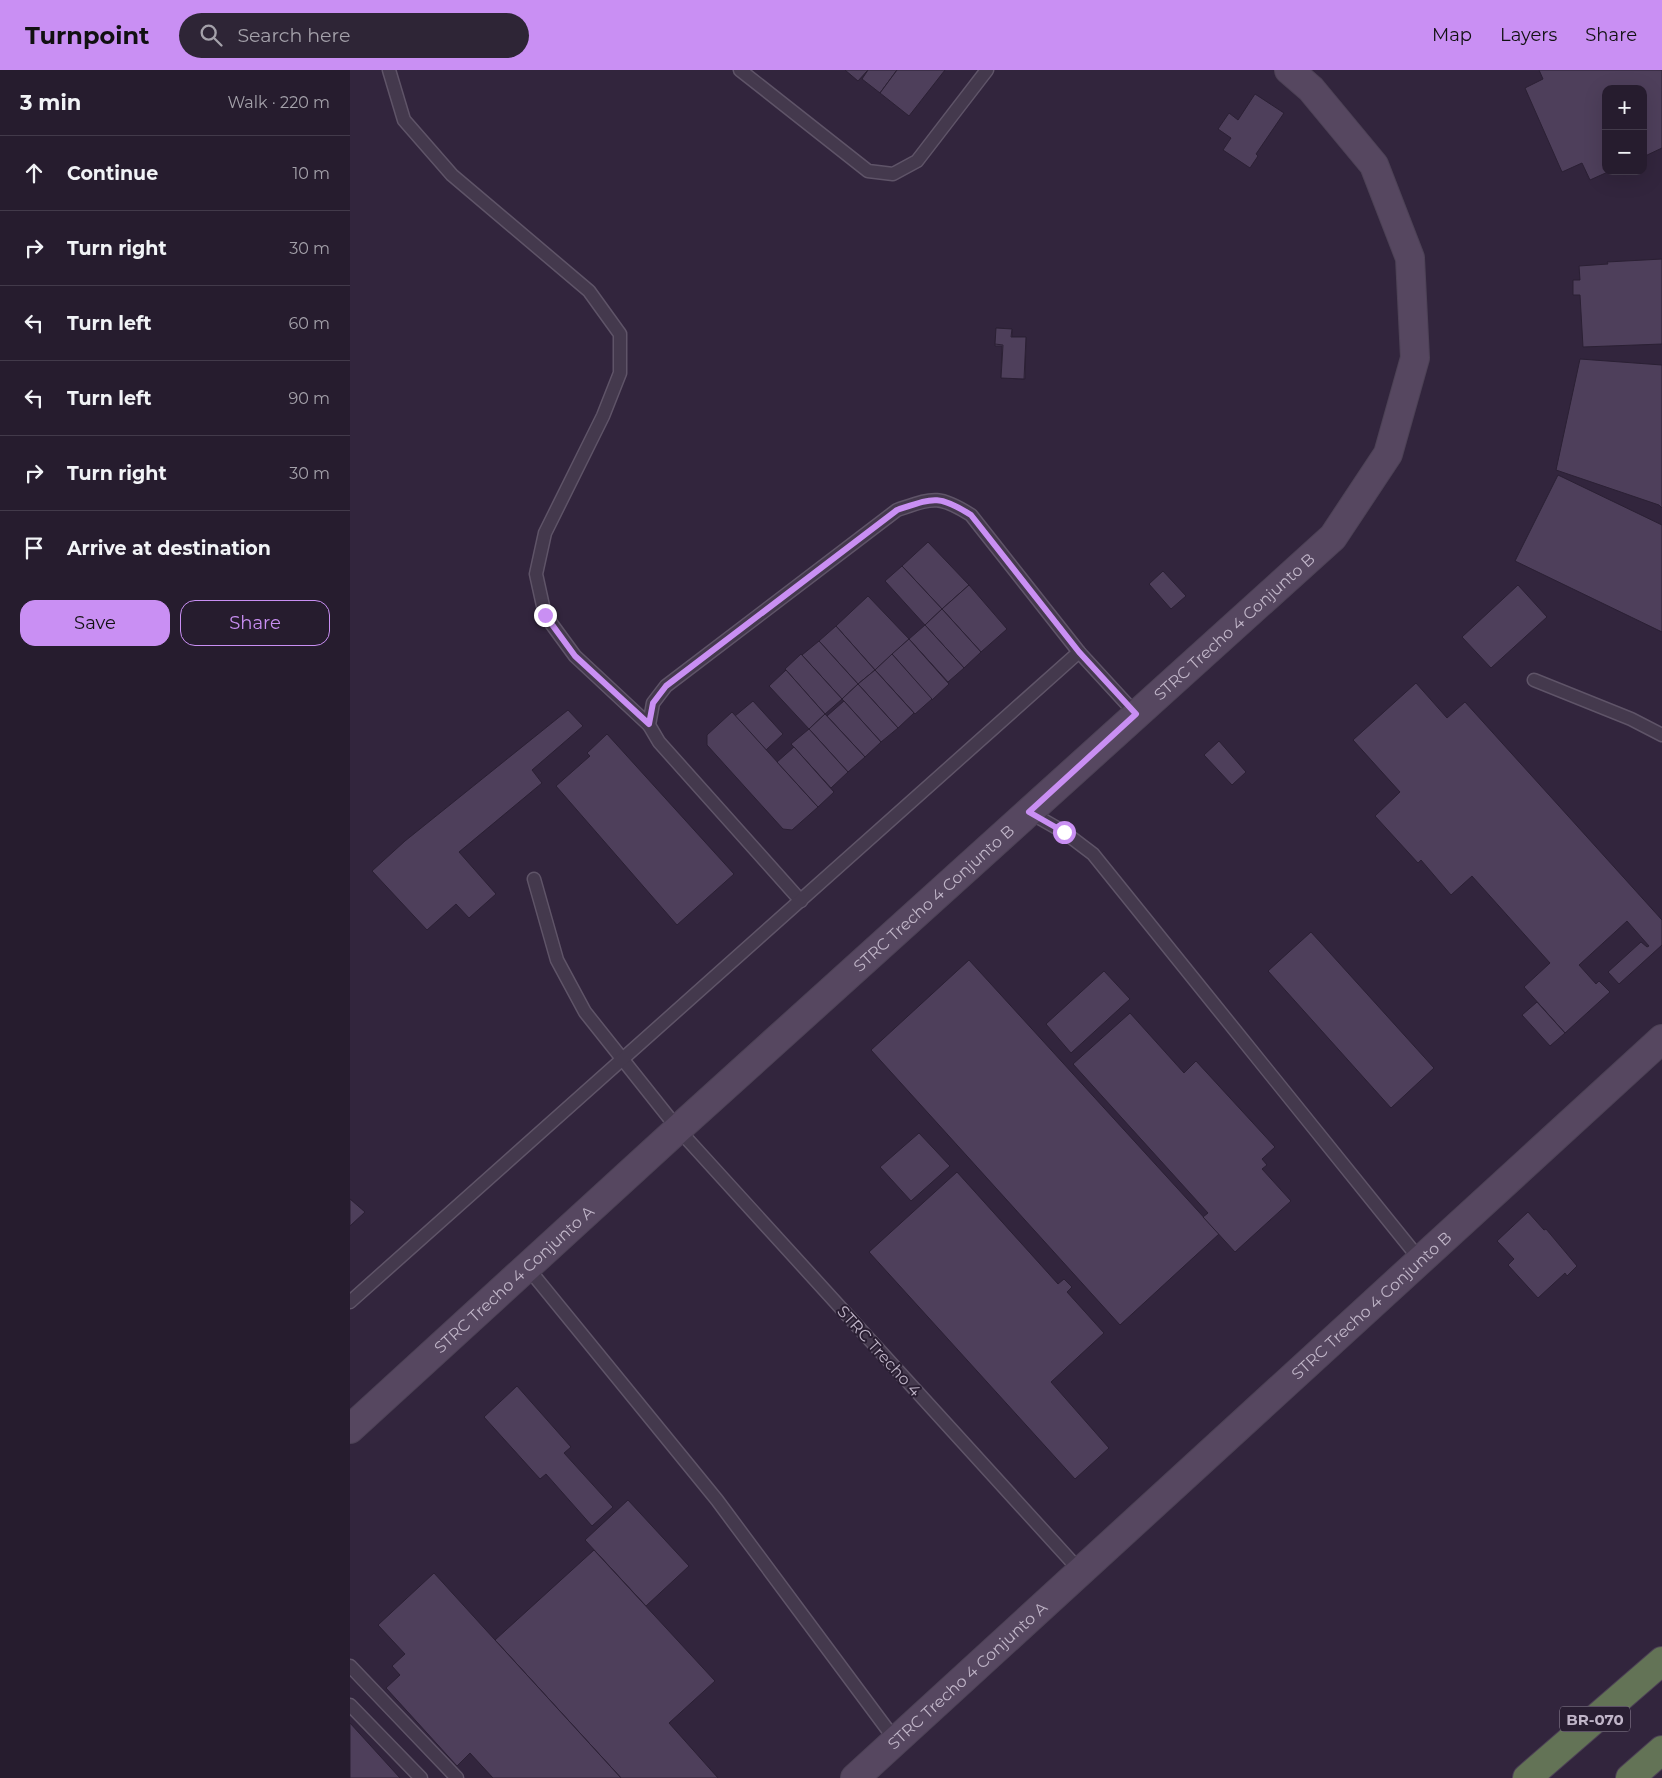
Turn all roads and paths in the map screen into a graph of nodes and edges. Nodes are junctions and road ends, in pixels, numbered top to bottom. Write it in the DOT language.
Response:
graph roads {
  1 [pos="389,70"];
  2 [pos="740,70"];
  3 [pos="987,70"];
  4 [pos="1289,70"];
  5 [pos="1079,652"];
  6 [pos="1534,680"];
  7 [pos="1136,714"];
  8 [pos="649,724"];
  9 [pos="1662,735"];
  10 [pos="1029,812"];
  11 [pos="534,880"];
  12 [pos="801,901"];
  13 [pos="1662,1039"];
  14 [pos="622,1060"];
  15 [pos="678,1129"];
  16 [pos="1421,1261"];
  17 [pos="527,1267"];
  18 [pos="350,1302"];
  19 [pos="350,1429"];
  20 [pos="1081,1572"];
  21 [pos="1662,1660"];
  22 [pos="350,1666"];
  23 [pos="350,1705"];
  24 [pos="896,1741"];
  25 [pos="1662,1750"];
  26 [pos="421,1778"];
  27 [pos="456,1778"];
  28 [pos="855,1778"];
  29 [pos="1527,1778"];
  30 [pos="1630,1778"];
  1 -- 8 [label="lane"];
  2 -- 3 [label="lane"];
  4 -- 7 [label="street, STRC Trecho 4 Conjunto B"];
  5 -- 7 [label="lane"];
  5 -- 8 [label="lane"];
  5 -- 12 [label="lane"];
  6 -- 9 [label="lane"];
  7 -- 10 [label="street, STRC Trecho 4 Conjunto B"];
  8 -- 12 [label="lane"];
  10 -- 15 [label="street, STRC Trecho 4 Conjunto B"];
  10 -- 16 [label="lane"];
  11 -- 14 [label="lane, STRC Trecho 4"];
  12 -- 14 [label="lane"];
  13 -- 16 [label="street, STRC Trecho 4 Conjunto B"];
  14 -- 15 [label="lane, STRC Trecho 4"];
  14 -- 18 [label="lane"];
  15 -- 17 [label="street, STRC Trecho 4 Conjunto A"];
  15 -- 20 [label="lane, STRC Trecho 4"];
  16 -- 20 [label="street, STRC Trecho 4 Conjunto B"];
  17 -- 19 [label="street, STRC Trecho 4 Conjunto A"];
  17 -- 24 [label="lane"];
  20 -- 24 [label="street, STRC Trecho 4 Conjunto A"];
  21 -- 29 [label="highway, BR-070"];
  22 -- 27 [label="lane"];
  23 -- 26 [label="lane"];
  24 -- 28 [label="street, STRC Trecho 4 Conjunto A"];
  25 -- 30 [label="highway"];
}
